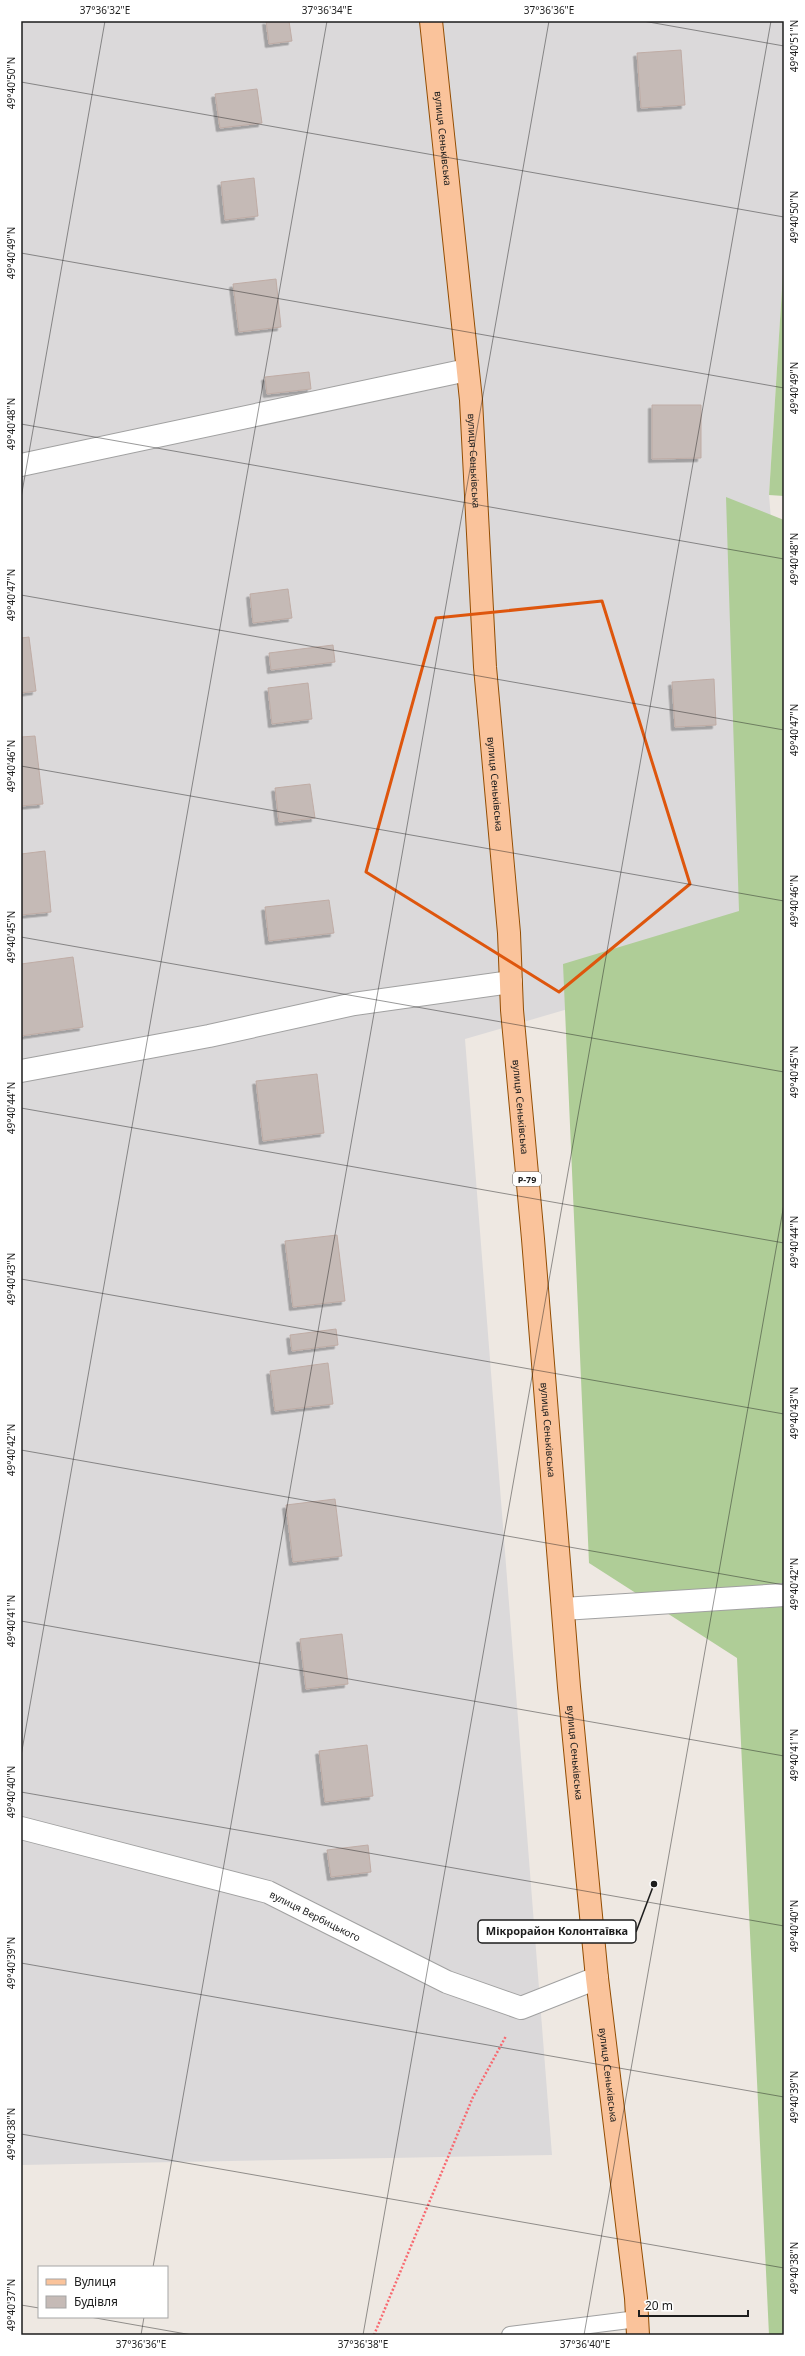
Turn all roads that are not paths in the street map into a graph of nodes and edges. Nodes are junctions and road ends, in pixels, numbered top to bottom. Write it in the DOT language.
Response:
graph roads {
  1 [pos="431,21"];
  2 [pos="467,370"];
  3 [pos="21,465"];
  4 [pos="511,982"];
  5 [pos="21,1071"];
  6 [pos="784,1595"];
  7 [pos="563,1609"];
  8 [pos="21,1828"];
  9 [pos="597,1978"];
  10 [pos="637,2327"];
  11 [pos="510,2335"];
  1 -- 2 [label="main road, вулиця Сенькiвська / Р-79"];
  2 -- 3 [label="street"];
  2 -- 4 [label="main road, вулиця Сенькiвська / Р-79"];
  4 -- 5 [label="street"];
  4 -- 7 [label="main road, вулиця Сенькiвська / Р-79"];
  6 -- 7 [label="street"];
  7 -- 9 [label="main road, вулиця Сенькiвська / Р-79"];
  8 -- 9 [label="street, вулиця Вербицького"];
  9 -- 10 [label="main road, вулиця Сенькiвська / Р-79"];
  10 -- 11 [label="lane"];
}
